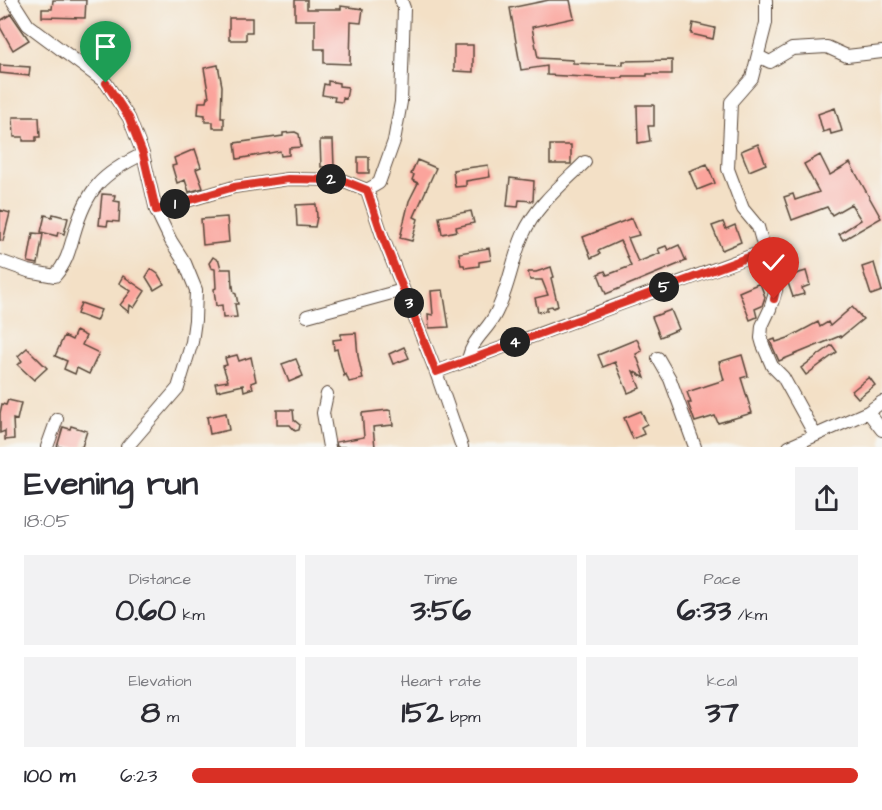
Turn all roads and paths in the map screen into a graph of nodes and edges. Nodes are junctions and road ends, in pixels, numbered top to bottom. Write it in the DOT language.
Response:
graph roads {
  1 [pos="12,0"];
  2 [pos="401,0"];
  3 [pos="766,0"];
  4 [pos="882,52"];
  5 [pos="758,56"];
  6 [pos="143,154"];
  7 [pos="585,162"];
  8 [pos="367,190"];
  9 [pos="156,210"];
  10 [pos="765,251"];
  11 [pos="0,261"];
  12 [pos="403,290"];
  13 [pos="307,316"];
  14 [pos="658,358"];
  15 [pos="468,359"];
  16 [pos="436,372"];
  17 [pos="327,394"];
  18 [pos="882,402"];
  19 [pos="868,412"];
  20 [pos="57,419"];
  21 [pos="882,430"];
  22 [pos="815,435"];
  23 [pos="47,447"];
  24 [pos="127,447"];
  25 [pos="329,447"];
  26 [pos="462,447"];
  27 [pos="694,447"];
  28 [pos="789,447"];
  1 -- 6 [label="street"];
  2 -- 8 [label="street"];
  3 -- 5 [label="street"];
  4 -- 5 [label="street"];
  5 -- 10 [label="street"];
  6 -- 9 [label="street"];
  6 -- 11 [label="street"];
  7 -- 15 [label="street"];
  8 -- 9 [label="street"];
  8 -- 12 [label="street"];
  9 -- 24 [label="street"];
  10 -- 15 [label="street"];
  10 -- 22 [label="street"];
  12 -- 13 [label="street"];
  12 -- 16 [label="street"];
  14 -- 27 [label="street"];
  15 -- 16 [label="street"];
  16 -- 26 [label="street"];
  17 -- 25 [label="street"];
  18 -- 19 [label="street"];
  19 -- 21 [label="street"];
  19 -- 22 [label="street"];
  20 -- 23 [label="street"];
  22 -- 28 [label="street"];
}
